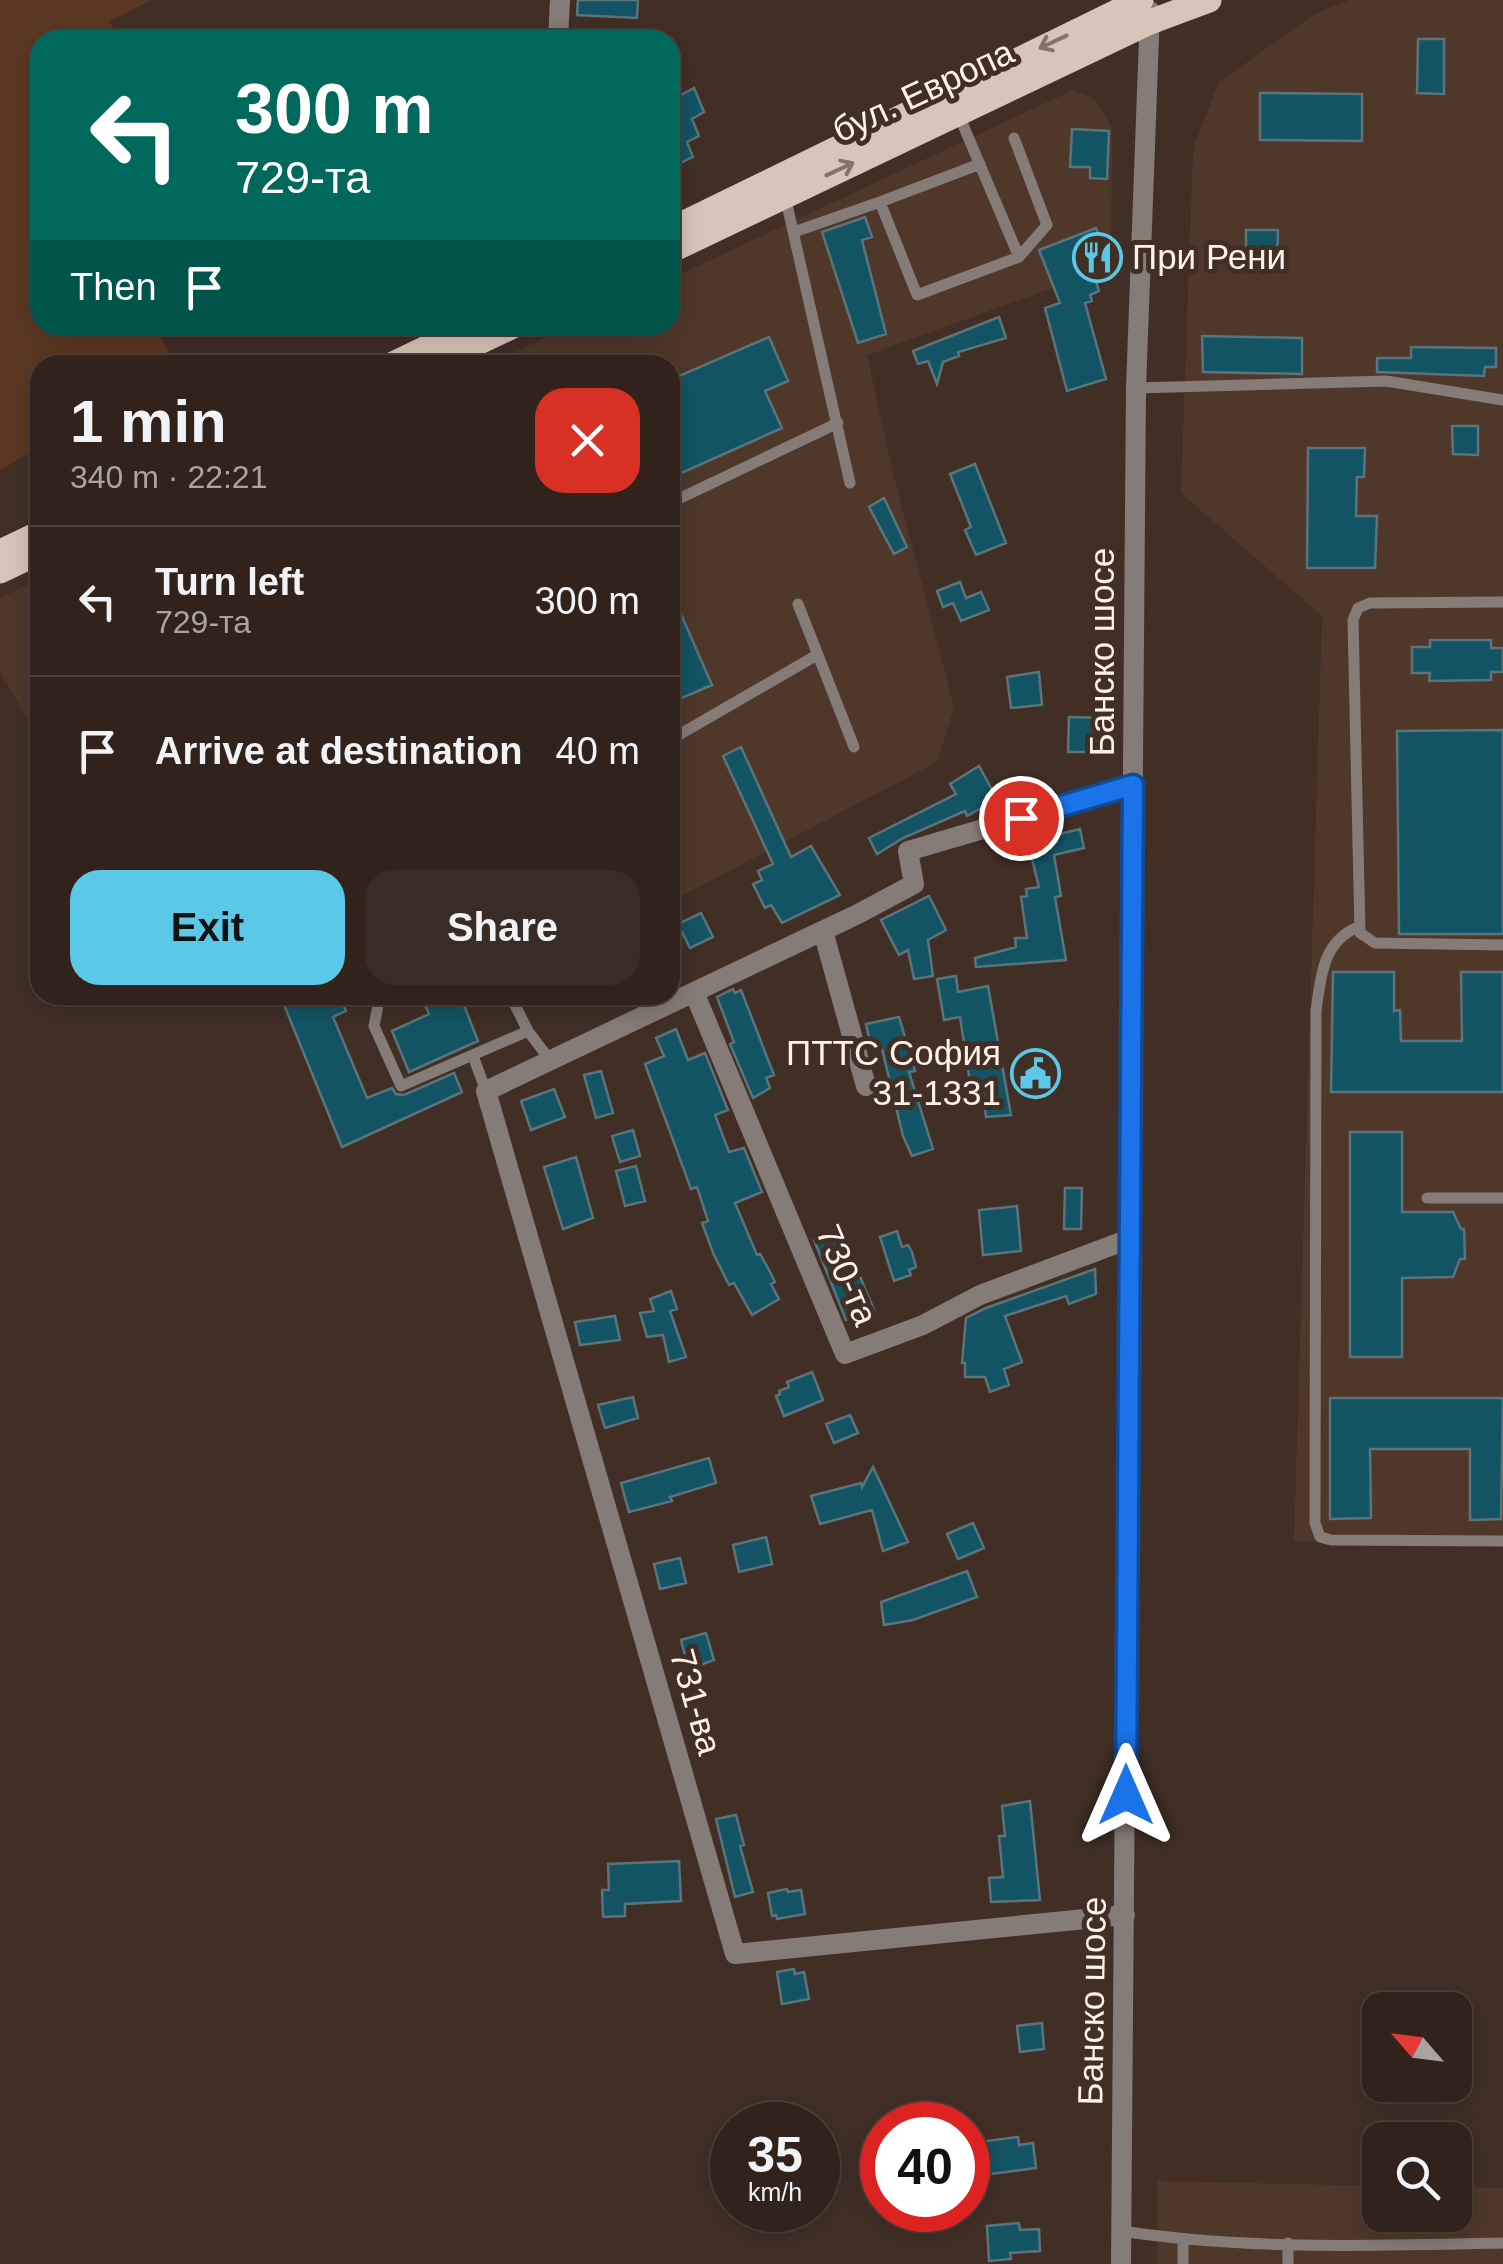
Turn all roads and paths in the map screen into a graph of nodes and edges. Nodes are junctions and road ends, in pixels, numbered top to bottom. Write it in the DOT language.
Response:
graph roads {
  1 [pos="560,0"];
  2 [pos="1209,0"];
  3 [pos="1147,7"];
  4 [pos="558,30"];
  5 [pos="958,114"];
  6 [pos="1014,138"];
  7 [pos="980,164"];
  8 [pos="785,196"];
  9 [pos="880,202"];
  10 [pos="680,225"];
  11 [pos="794,232"];
  12 [pos="680,246"];
  13 [pos="1019,257"];
  14 [pos="453,335"];
  15 [pos="494,335"];
  16 [pos="412,355"];
  17 [pos="453,355"];
  18 [pos="1136,388"];
  19 [pos="1503,400"];
  20 [pos="838,423"];
  21 [pos="850,483"];
  22 [pos="680,498"];
  23 [pos="30,538"];
  24 [pos="0,552"];
  25 [pos="30,557"];
  26 [pos="0,571"];
  27 [pos="1503,602"];
  28 [pos="798,604"];
  29 [pos="817,655"];
  30 [pos="680,734"];
  31 [pos="854,747"];
  32 [pos="1133,785"];
  33 [pos="1358,926"];
  34 [pos="823,931"];
  35 [pos="1503,945"];
  36 [pos="694,992"];
  37 [pos="680,999"];
  38 [pos="378,1005"];
  39 [pos="515,1005"];
  40 [pos="666,1005"];
  41 [pos="528,1031"];
  42 [pos="472,1056"];
  43 [pos="550,1060"];
  44 [pos="866,1086"];
  45 [pos="486,1091"];
  46 [pos="1428,1198"];
  47 [pos="1503,1198"];
  48 [pos="1129,1239"];
  49 [pos="1503,1541"];
  50 [pos="1125,1914"];
  51 [pos="1122,2231"];
  52 [pos="1184,2240"];
  53 [pos="1288,2243"];
  54 [pos="1503,2243"];
  55 [pos="1121,2264"];
  56 [pos="1183,2264"];
  57 [pos="1288,2264"];
  1 -- 4 [label="street"];
  2 -- 3 [label="main road, бул. Европа"];
  3 -- 5 [label="main road, бул. Европа"];
  3 -- 10 [label="main road, бул. Европа, one-way"];
  3 -- 18 [label="street, Банско шосе"];
  5 -- 7 [label="lane"];
  8 -- 5 [label="main road, бул. Европа, one-way"];
  6 -- 13 [label="lane"];
  7 -- 9 [label="lane"];
  7 -- 13 [label="lane"];
  8 -- 11 [label="lane"];
  8 -- 12 [label="main road, бул. Европа"];
  9 -- 11 [label="lane"];
  9 -- 13 [label="lane"];
  11 -- 20 [label="lane"];
  14 -- 16 [label="main road"];
  15 -- 17 [label="main road"];
  18 -- 19 [label="lane"];
  18 -- 32 [label="street, Банско шосе"];
  20 -- 21 [label="lane"];
  20 -- 22 [label="lane"];
  23 -- 24 [label="main road"];
  25 -- 26 [label="main road"];
  27 -- 33 [label="lane"];
  28 -- 29 [label="lane"];
  29 -- 30 [label="lane"];
  29 -- 31 [label="lane"];
  32 -- 34 [label="street"];
  32 -- 48 [label="street, Банско шосе"];
  33 -- 35 [label="lane"];
  33 -- 49 [label="lane"];
  34 -- 36 [label="street"];
  34 -- 44 [label="street"];
  36 -- 37 [label="street"];
  36 -- 48 [label="street, 730-та"];
  38 -- 42 [label="lane"];
  39 -- 41 [label="lane"];
  40 -- 43 [label="street"];
  41 -- 42 [label="lane"];
  41 -- 43 [label="lane"];
  42 -- 45 [label="lane"];
  43 -- 45 [label="street"];
  45 -- 50 [label="street, 731-ва"];
  46 -- 47 [label="lane"];
  48 -- 50 [label="street, Банско шосе"];
  50 -- 51 [label="street, Банско шосе"];
  51 -- 52 [label="lane"];
  51 -- 55 [label="street, Банско шосе"];
  52 -- 53 [label="lane"];
  52 -- 56 [label="lane"];
  53 -- 54 [label="lane"];
  53 -- 57 [label="lane"];
}
